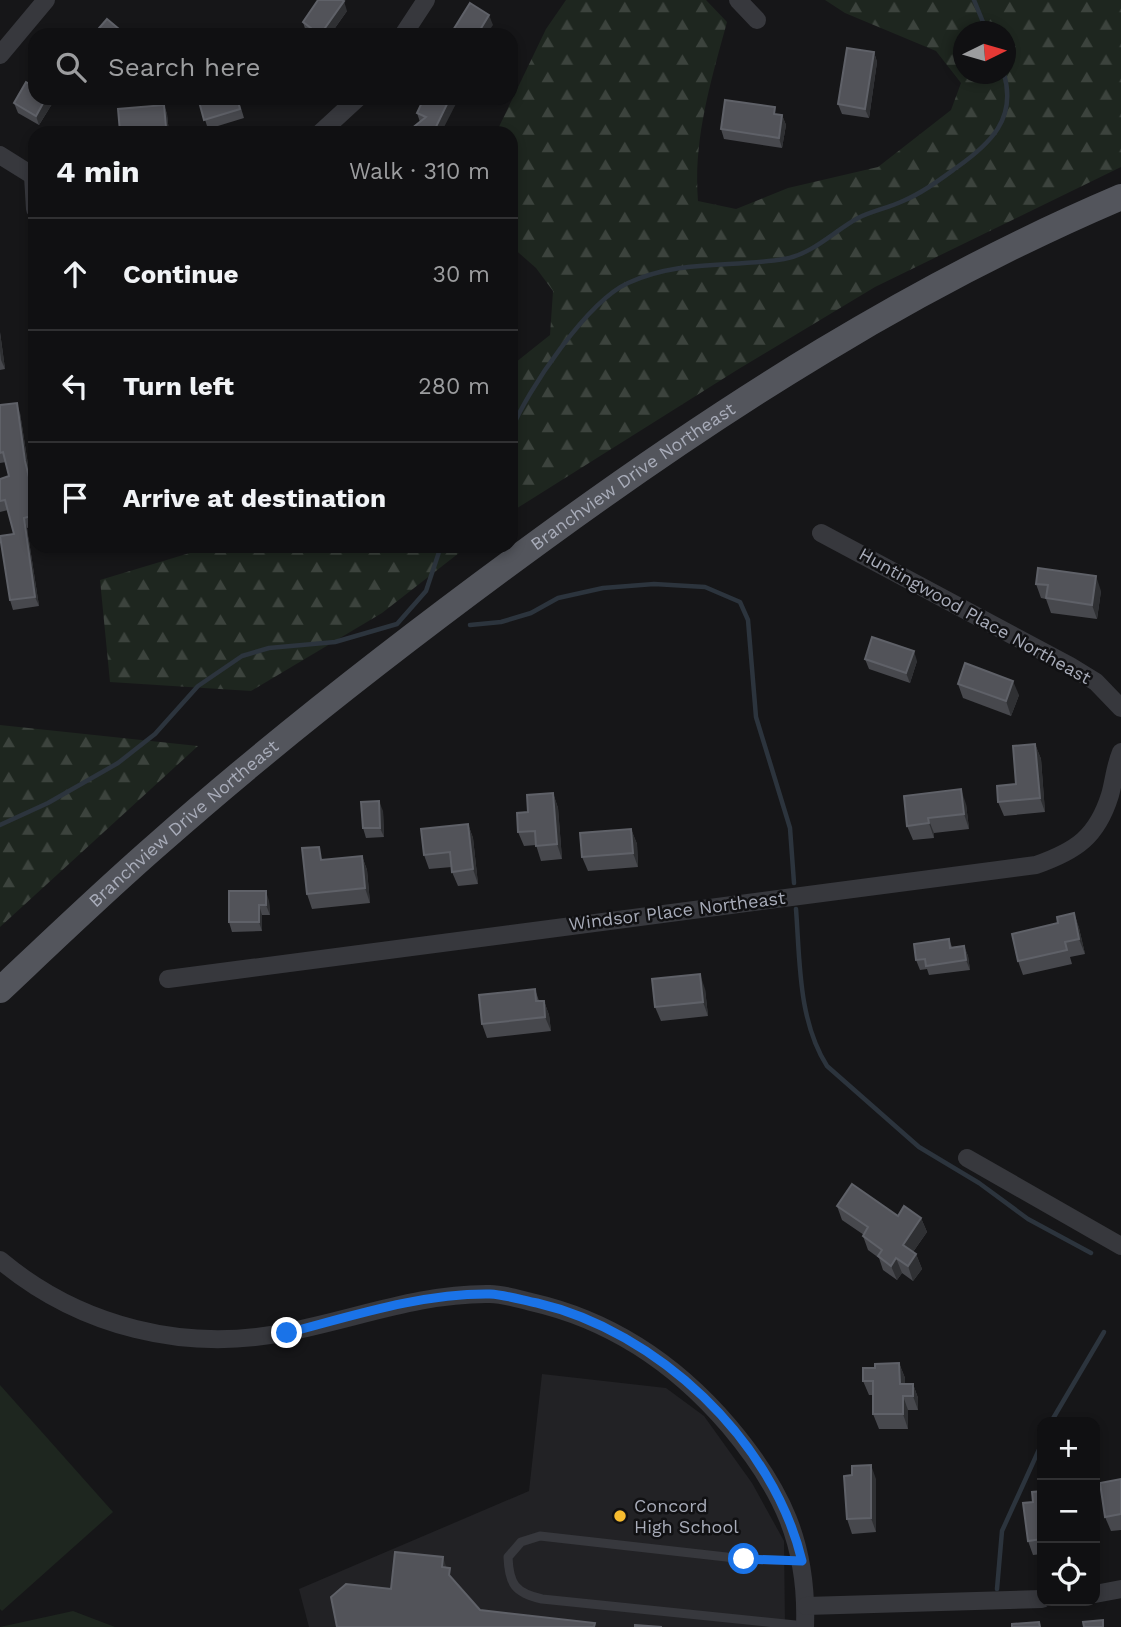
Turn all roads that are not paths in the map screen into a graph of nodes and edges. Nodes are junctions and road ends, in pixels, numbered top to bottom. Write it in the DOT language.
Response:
graph roads {
  1 [pos="46,0"];
  2 [pos="426,0"];
  3 [pos="738,0"];
  4 [pos="757,20"];
  5 [pos="408,28"];
  6 [pos="0,55"];
  7 [pos="350,105"];
  8 [pos="328,126"];
  9 [pos="0,156"];
  10 [pos="28,172"];
  11 [pos="1121,197"];
  12 [pos="821,533"];
  13 [pos="1121,708"];
  14 [pos="1121,752"];
  15 [pos="168,979"];
  16 [pos="0,990"];
  17 [pos="967,1158"];
  18 [pos="1121,1246"];
  19 [pos="0,1260"];
  20 [pos="802,1561"];
  21 [pos="1121,1589"];
  22 [pos="1100,1593"];
  23 [pos="1037,1599"];
  24 [pos="806,1606"];
  25 [pos="805,1626"];
  1 -- 6 [label="street"];
  2 -- 5 [label="street"];
  3 -- 4 [label="street"];
  7 -- 8 [label="street"];
  9 -- 10 [label="street"];
  11 -- 16 [label="main road, Branchview Drive Northeast"];
  12 -- 13 [label="street, Huntingwood Place Northeast"];
  14 -- 15 [label="street, Windsor Place Northeast"];
  17 -- 18 [label="street"];
  19 -- 20 [label="street"];
  20 -- 24 [label="street"];
  20 -- 25 [label="lane"];
  21 -- 22 [label="street"];
  23 -- 24 [label="street"];
  24 -- 25 [label="street"];
}
